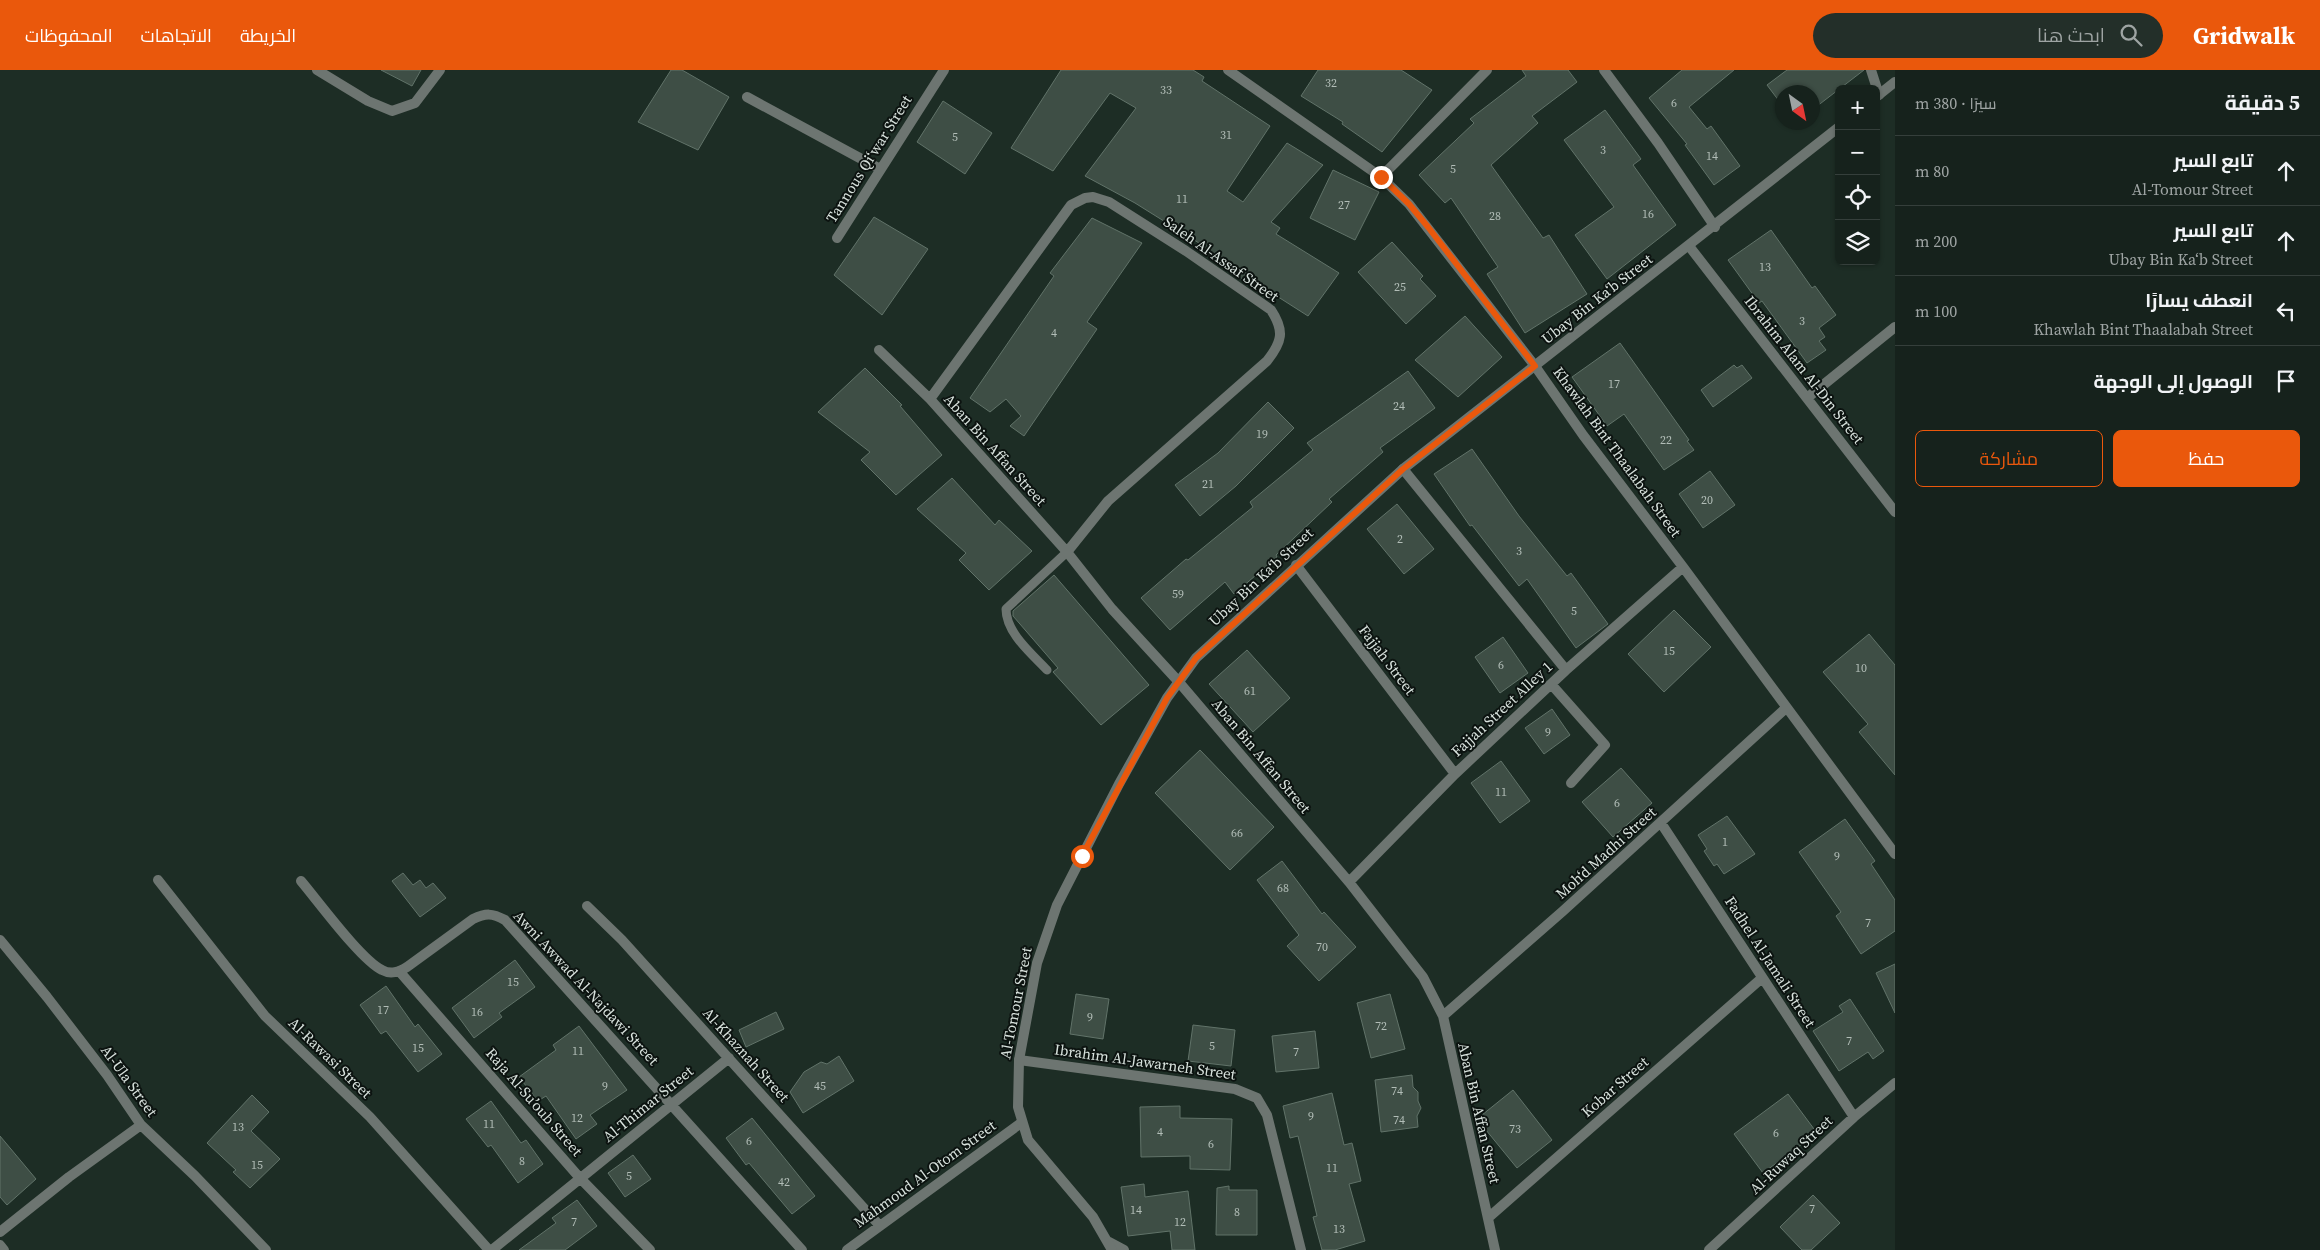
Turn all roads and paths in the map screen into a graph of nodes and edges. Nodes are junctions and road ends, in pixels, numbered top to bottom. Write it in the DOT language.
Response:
graph roads {
  1 [pos="317,70"];
  2 [pos="440,70"];
  3 [pos="944,70"];
  4 [pos="1228,70"];
  5 [pos="1487,70"];
  6 [pos="1604,70"];
  7 [pos="1871,70"];
  8 [pos="1895,82"];
  9 [pos="1875,85"];
  10 [pos="1880,94"];
  11 [pos="747,98"];
  12 [pos="1836,130"];
  13 [pos="880,170"];
  14 [pos="1381,177"];
  15 [pos="1715,227"];
  16 [pos="837,238"];
  17 [pos="1689,246"];
  18 [pos="1895,327"];
  19 [pos="880,350"];
  20 [pos="1535,366"];
  21 [pos="1807,398"];
  22 [pos="930,399"];
  23 [pos="1403,469"];
  24 [pos="1895,512"];
  25 [pos="1067,552"];
  26 [pos="1296,565"];
  27 [pos="1683,566"];
  28 [pos="1047,670"];
  29 [pos="1566,670"];
  30 [pos="1178,681"];
  31 [pos="1551,684"];
  32 [pos="1786,708"];
  33 [pos="1455,774"];
  34 [pos="1571,782"];
  35 [pos="1661,823"];
  36 [pos="1895,854"];
  37 [pos="158,880"];
  38 [pos="301,881"];
  39 [pos="1349,882"];
  40 [pos="587,906"];
  41 [pos="0,940"];
  42 [pos="399,972"];
  43 [pos="1762,978"];
  44 [pos="1443,1016"];
  45 [pos="729,1058"];
  46 [pos="1018,1060"];
  47 [pos="1895,1083"];
  48 [pos="673,1104"];
  49 [pos="1854,1117"];
  50 [pos="1021,1123"];
  51 [pos="141,1125"];
  52 [pos="579,1177"];
  53 [pos="1488,1218"];
  54 [pos="880,1226"];
  55 [pos="0,1232"];
  56 [pos="0,1246"];
  57 [pos="1110,1246"];
  58 [pos="4,1250"];
  59 [pos="266,1250"];
  60 [pos="491,1250"];
  61 [pos="650,1250"];
  62 [pos="802,1250"];
  63 [pos="847,1250"];
  64 [pos="1124,1250"];
  65 [pos="1301,1250"];
  66 [pos="1495,1250"];
  67 [pos="1709,1250"];
  1 -- 2 [label="street"];
  3 -- 13 [label="street, Tannous Qi‘war Street"];
  4 -- 14 [label="street, Khawlah Bint Thaalabah Street"];
  5 -- 14 [label="street"];
  6 -- 15 [label="street"];
  7 -- 9 [label="street"];
  8 -- 10 [label="street"];
  11 -- 13 [label="street"];
  12 -- 15 [label="street, Ubay Bin Ka‘b Street"];
  13 -- 16 [label="street, Tannous Qi‘war Street"];
  14 -- 20 [label="street, Khawlah Bint Thaalabah Street"];
  15 -- 17 [label="street, Ubay Bin Ka‘b Street"];
  17 -- 20 [label="street, Ubay Bin Ka‘b Street"];
  17 -- 21 [label="street, Ibrahim Alam Al-Din Street"];
  18 -- 21 [label="street"];
  19 -- 22 [label="street, Aban Bin Affan Street"];
  20 -- 23 [label="street, Ubay Bin Ka‘b Street"];
  20 -- 27 [label="street, Khawlah Bint Thaalabah Street"];
  21 -- 24 [label="street, Ibrahim Alam Al-Din Street"];
  22 -- 25 [label="street, Aban Bin Affan Street"];
  22 -- 25 [label="street, Saleh Al-Assaf Street"];
  23 -- 26 [label="street, Ubay Bin Ka‘b Street"];
  23 -- 29 [label="street"];
  25 -- 28 [label="lane"];
  25 -- 30 [label="street, Aban Bin Affan Street"];
  26 -- 30 [label="street, Ubay Bin Ka‘b Street"];
  26 -- 33 [label="street, Fajjah Street"];
  27 -- 29 [label="street, Fajjah Street Alley 1"];
  27 -- 32 [label="street, Khawlah Bint Thaalabah Street"];
  29 -- 31 [label="street, Fajjah Street Alley 1"];
  30 -- 39 [label="street, Aban Bin Affan Street"];
  30 -- 46 [label="street, Al-Tomour Street"];
  31 -- 33 [label="street, Fajjah Street Alley 1"];
  31 -- 34 [label="street"];
  32 -- 35 [label="street, Moh‘d Madhi Street"];
  32 -- 36 [label="street, Khawlah Bint Thaalabah Street"];
  33 -- 39 [label="street, Fajjah Street Alley 1"];
  35 -- 43 [label="street, Fadhel Al-Jamali Street"];
  35 -- 44 [label="street, Moh‘d Madhi Street"];
  37 -- 60 [label="street, Al-Rawasi Street"];
  38 -- 42 [label="street"];
  39 -- 44 [label="street, Aban Bin Affan Street"];
  40 -- 45 [label="street, Al-Khaznah Street"];
  41 -- 51 [label="street, Al-Ula Street"];
  42 -- 48 [label="street, Awni Awwad Al-Najdawi Street"];
  42 -- 52 [label="street, Raja Al-Su’oub Street"];
  43 -- 49 [label="street, Fadhel Al-Jamali Street"];
  43 -- 53 [label="street, Kobar Street"];
  44 -- 53 [label="street, Aban Bin Affan Street"];
  45 -- 48 [label="street, Al-Thimar Street"];
  45 -- 54 [label="street, Al-Khaznah Street"];
  46 -- 50 [label="street, Al-Tomour Street"];
  46 -- 65 [label="street, Ibrahim Al-Jawarneh Street"];
  47 -- 49 [label="street, Al-Ruwaq Street"];
  48 -- 52 [label="street, Al-Thimar Street"];
  48 -- 62 [label="street, Awni Awwad Al-Najdawi Street"];
  49 -- 67 [label="street, Al-Ruwaq Street"];
  50 -- 54 [label="street, Mahmoud Al-Otom Street"];
  50 -- 57 [label="street"];
  51 -- 55 [label="street"];
  51 -- 59 [label="street, Al-Ula Street"];
  52 -- 60 [label="street, Al-Thimar Street"];
  52 -- 61 [label="street, Raja Al-Su’oub Street"];
  53 -- 66 [label="street, Aban Bin Affan Street"];
  54 -- 63 [label="street, Mahmoud Al-Otom Street"];
  56 -- 58 [label="street"];
  57 -- 64 [label="street"];
}
